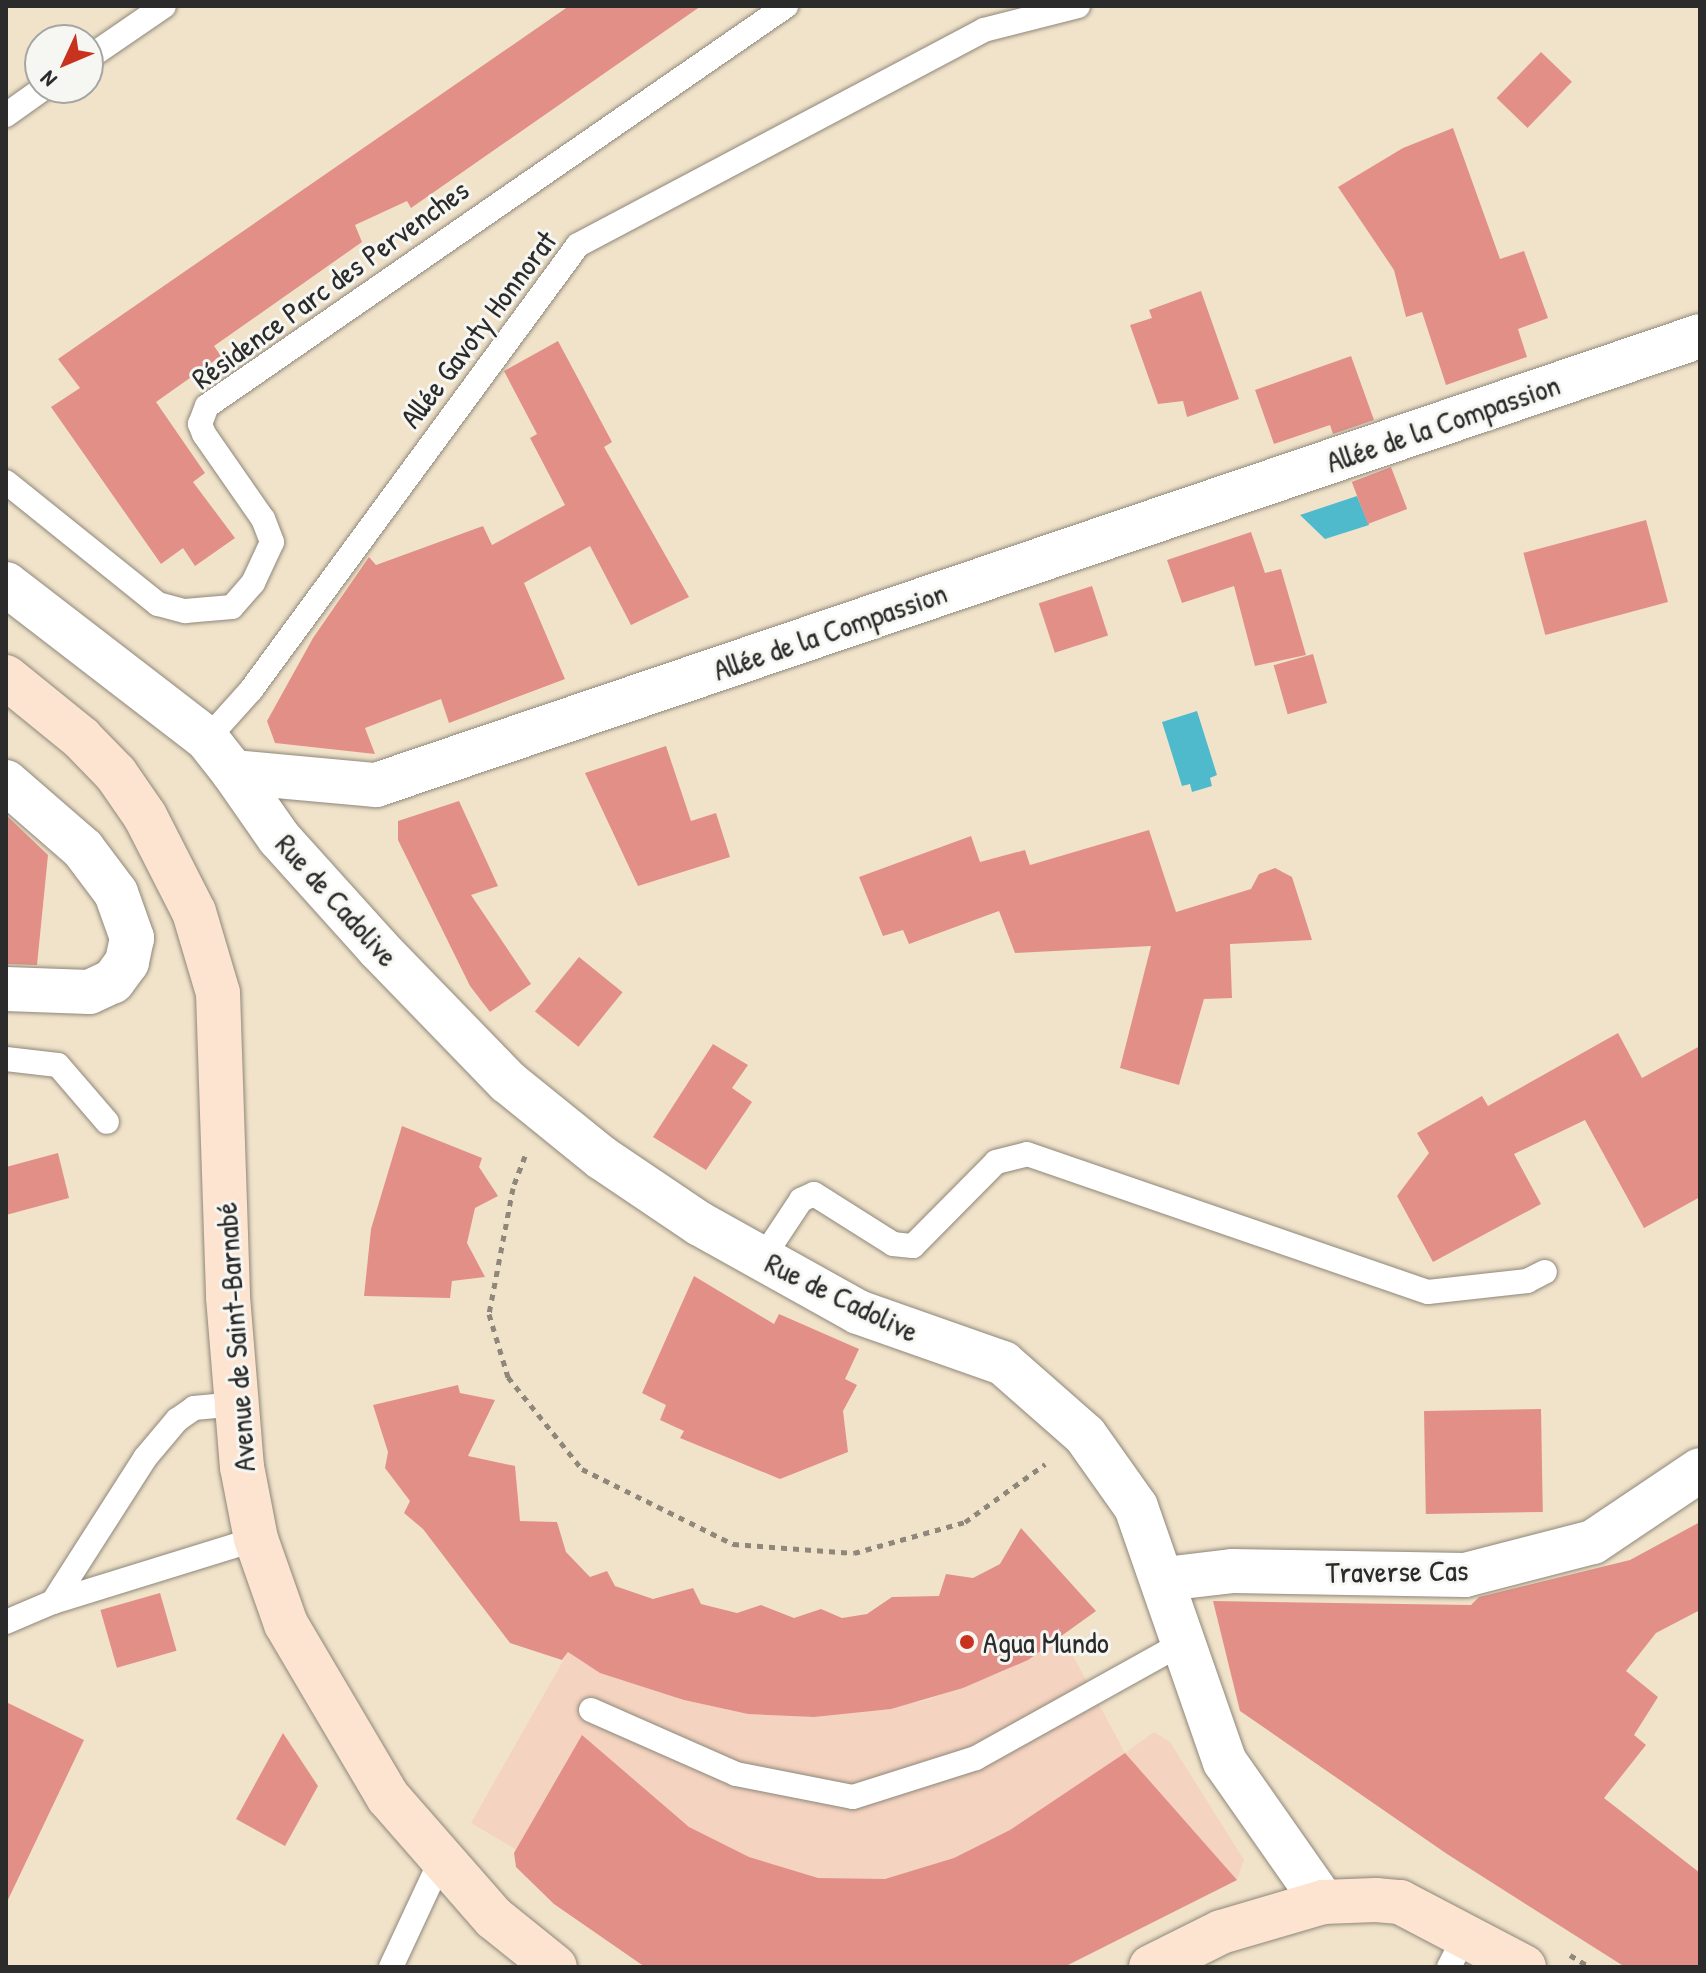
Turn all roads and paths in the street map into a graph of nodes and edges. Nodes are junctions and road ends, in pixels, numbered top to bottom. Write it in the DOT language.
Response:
graph roads {
  1 [pos="164,6"];
  2 [pos="786,6"];
  3 [pos="1078,6"];
  4 [pos="104,47"];
  5 [pos="24,102"];
  6 [pos="6,115"];
  7 [pos="1700,336"];
  8 [pos="6,482"];
  9 [pos="6,584"];
  10 [pos="6,677"];
  11 [pos="220,756"];
  12 [pos="6,782"];
  13 [pos="6,989"];
  14 [pos="6,1059"];
  15 [pos="543,1110"];
  16 [pos="107,1122"];
  17 [pos="762,1259"];
  18 [pos="1545,1272"];
  19 [pos="237,1404"];
  20 [pos="1085,1435"];
  21 [pos="1700,1470"];
  22 [pos="256,1539"];
  23 [pos="1165,1579"];
  24 [pos="53,1602"];
  25 [pos="6,1622"];
  26 [pos="1181,1644"];
  27 [pos="591,1710"];
  28 [pos="440,1862"];
  29 [pos="1323,1902"];
  30 [pos="1482,1953"];
  31 [pos="391,1967"];
  32 [pos="555,1967"];
  33 [pos="1151,1967"];
  1 -- 4 [label="lane"];
  2 -- 8 [label="lane, Résidence Parc des Pervenches"];
  3 -- 11 [label="lane, Allée Gavoty Honnorat"];
  5 -- 6 [label="lane"];
  7 -- 11 [label="street, Allée de la Compassion"];
  9 -- 11 [label="street"];
  10 -- 19 [label="main road, Avenue de Saint-Barnabé"];
  11 -- 15 [label="street, Rue de Cadolive"];
  12 -- 13 [label="street"];
  14 -- 16 [label="lane"];
  15 -- 17 [label="street, Rue de Cadolive"];
  15 -- 20 [label="path"];
  17 -- 18 [label="lane"];
  17 -- 20 [label="street, Rue de Cadolive"];
  19 -- 22 [label="main road, Avenue de Saint-Barnabé"];
  19 -- 24 [label="lane"];
  20 -- 23 [label="street, Rue de Cadolive"];
  21 -- 23 [label="street, Traverse Cas"];
  22 -- 24 [label="lane"];
  22 -- 28 [label="main road, Avenue de Saint-Barnabé"];
  23 -- 26 [label="street, Rue de Cadolive"];
  24 -- 25 [label="lane"];
  26 -- 27 [label="lane"];
  26 -- 29 [label="street, Rue de Cadolive"];
  28 -- 31 [label="lane"];
  28 -- 32 [label="main road, Avenue de Saint-Barnabé"];
  29 -- 30 [label="main road"];
  29 -- 33 [label="main road"];
}
